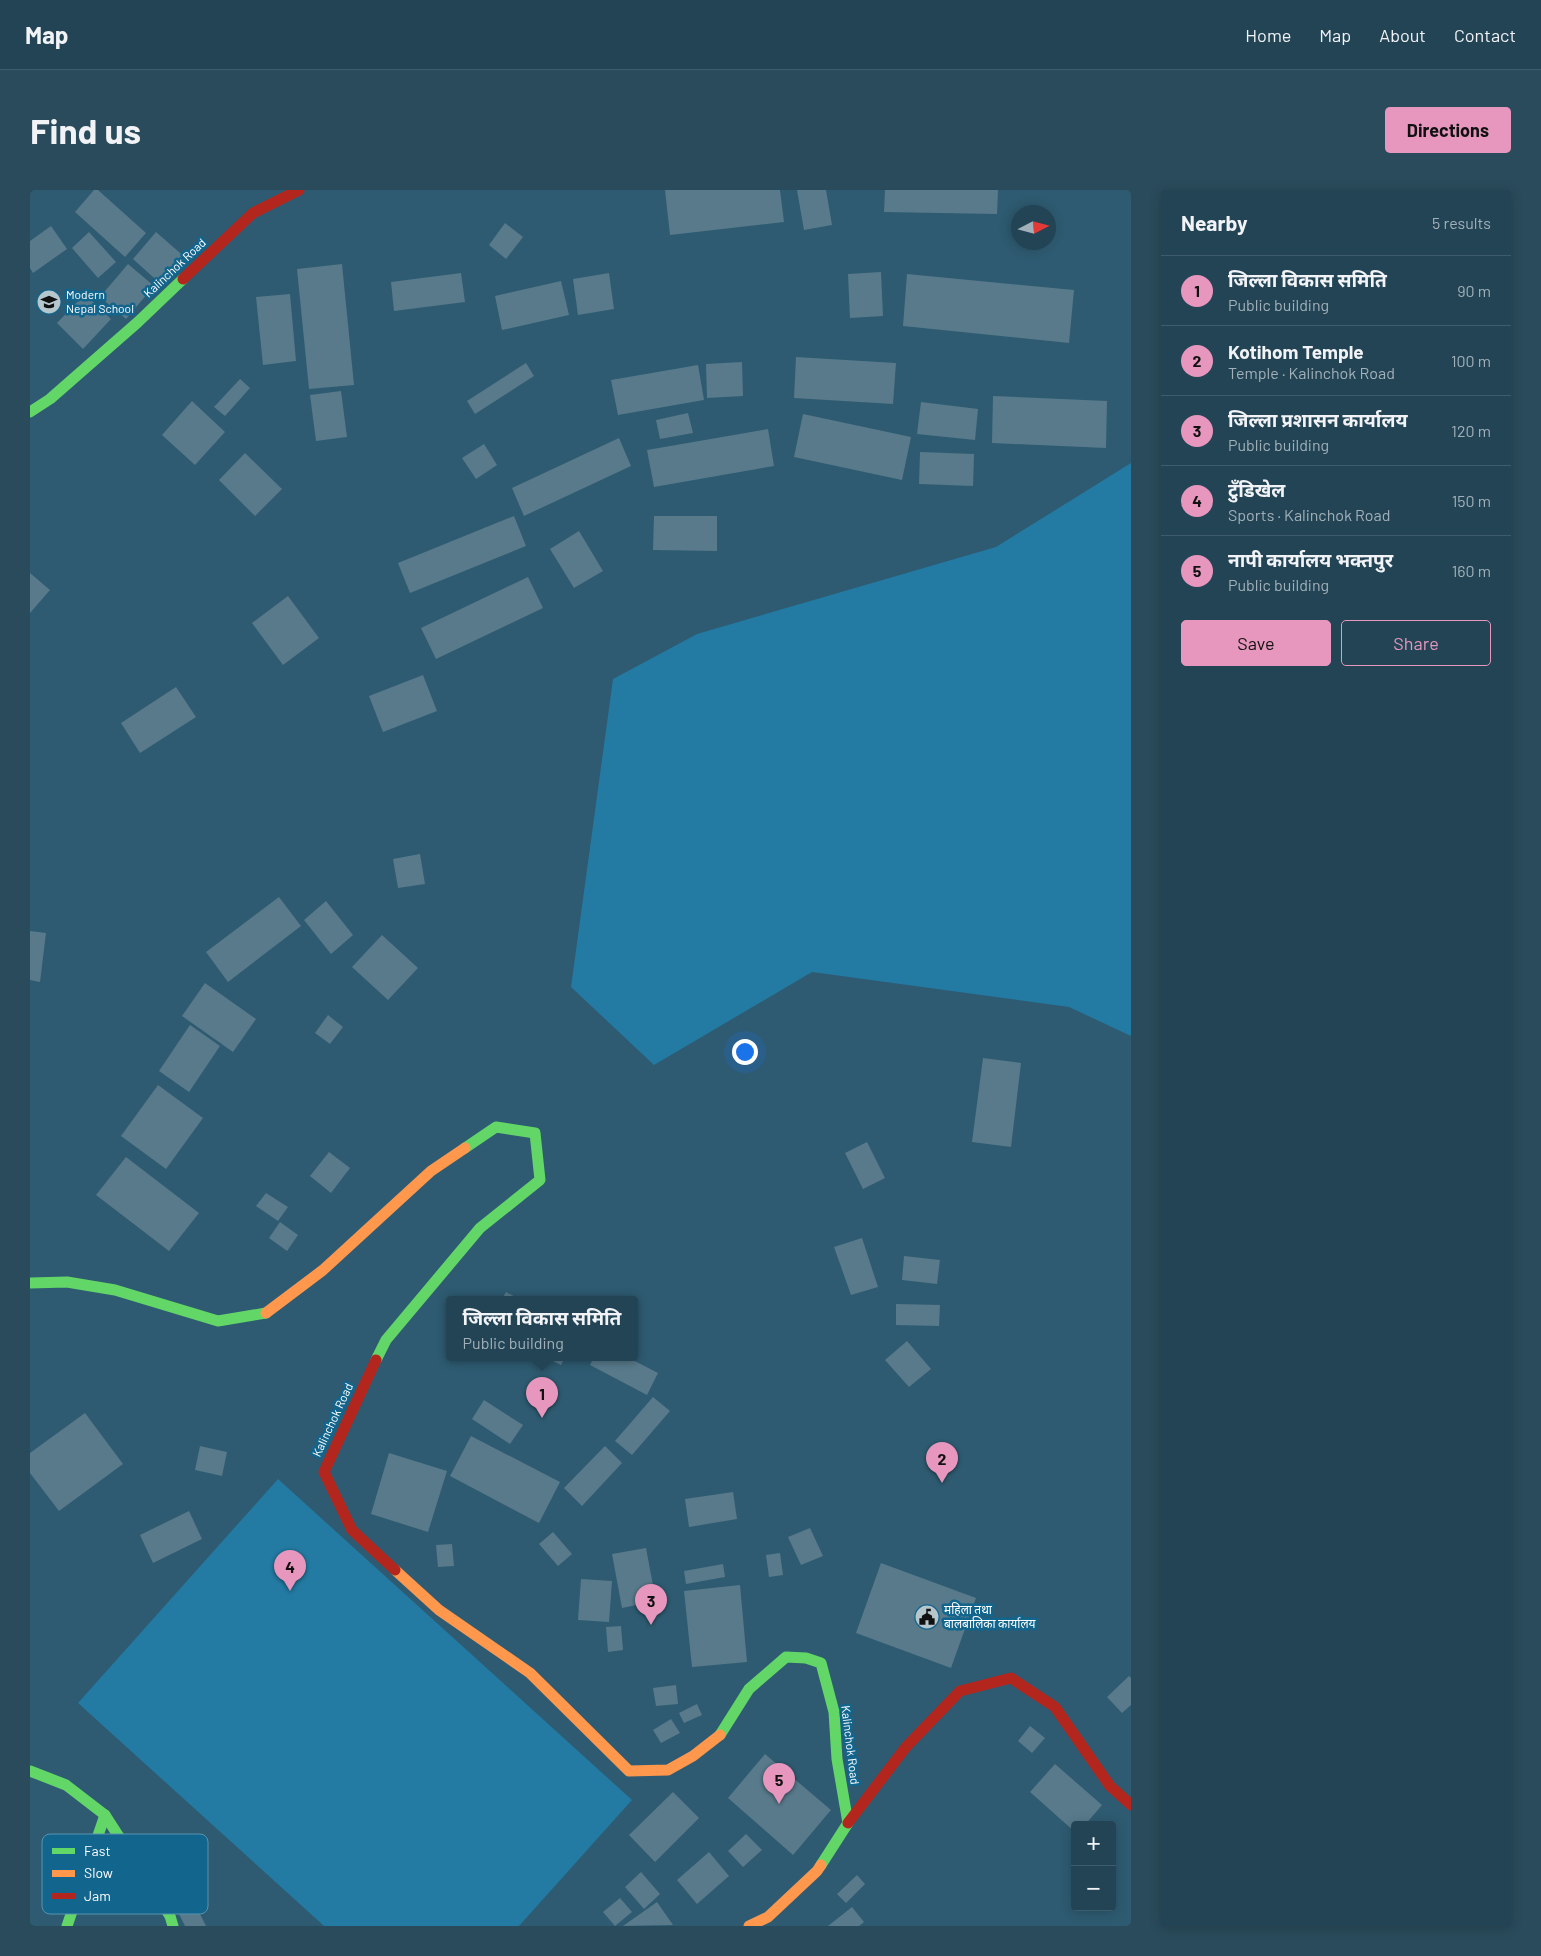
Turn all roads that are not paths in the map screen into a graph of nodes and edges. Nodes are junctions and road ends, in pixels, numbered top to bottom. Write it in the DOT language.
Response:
graph roads {
  1 [pos="299,190"];
  2 [pos="30,412"];
  3 [pos="30,1283"];
  4 [pos="30,1771"];
  5 [pos="1131,1806"];
  6 [pos="105,1814"];
  7 [pos="848,1823"];
  8 [pos="98,1834"];
  9 [pos="118,1834"];
  10 [pos="72,1914"];
  11 [pos="169,1914"];
  12 [pos="68,1926"];
  13 [pos="173,1926"];
  14 [pos="748,1926"];
  1 -- 2 [label="street, Kalinchok Road"];
  3 -- 7 [label="street, Kalinchok Road"];
  4 -- 6 [label="street"];
  5 -- 7 [label="street"];
  6 -- 8 [label="street"];
  6 -- 9 [label="street"];
  7 -- 14 [label="street"];
  10 -- 12 [label="street"];
  11 -- 13 [label="street"];
}
